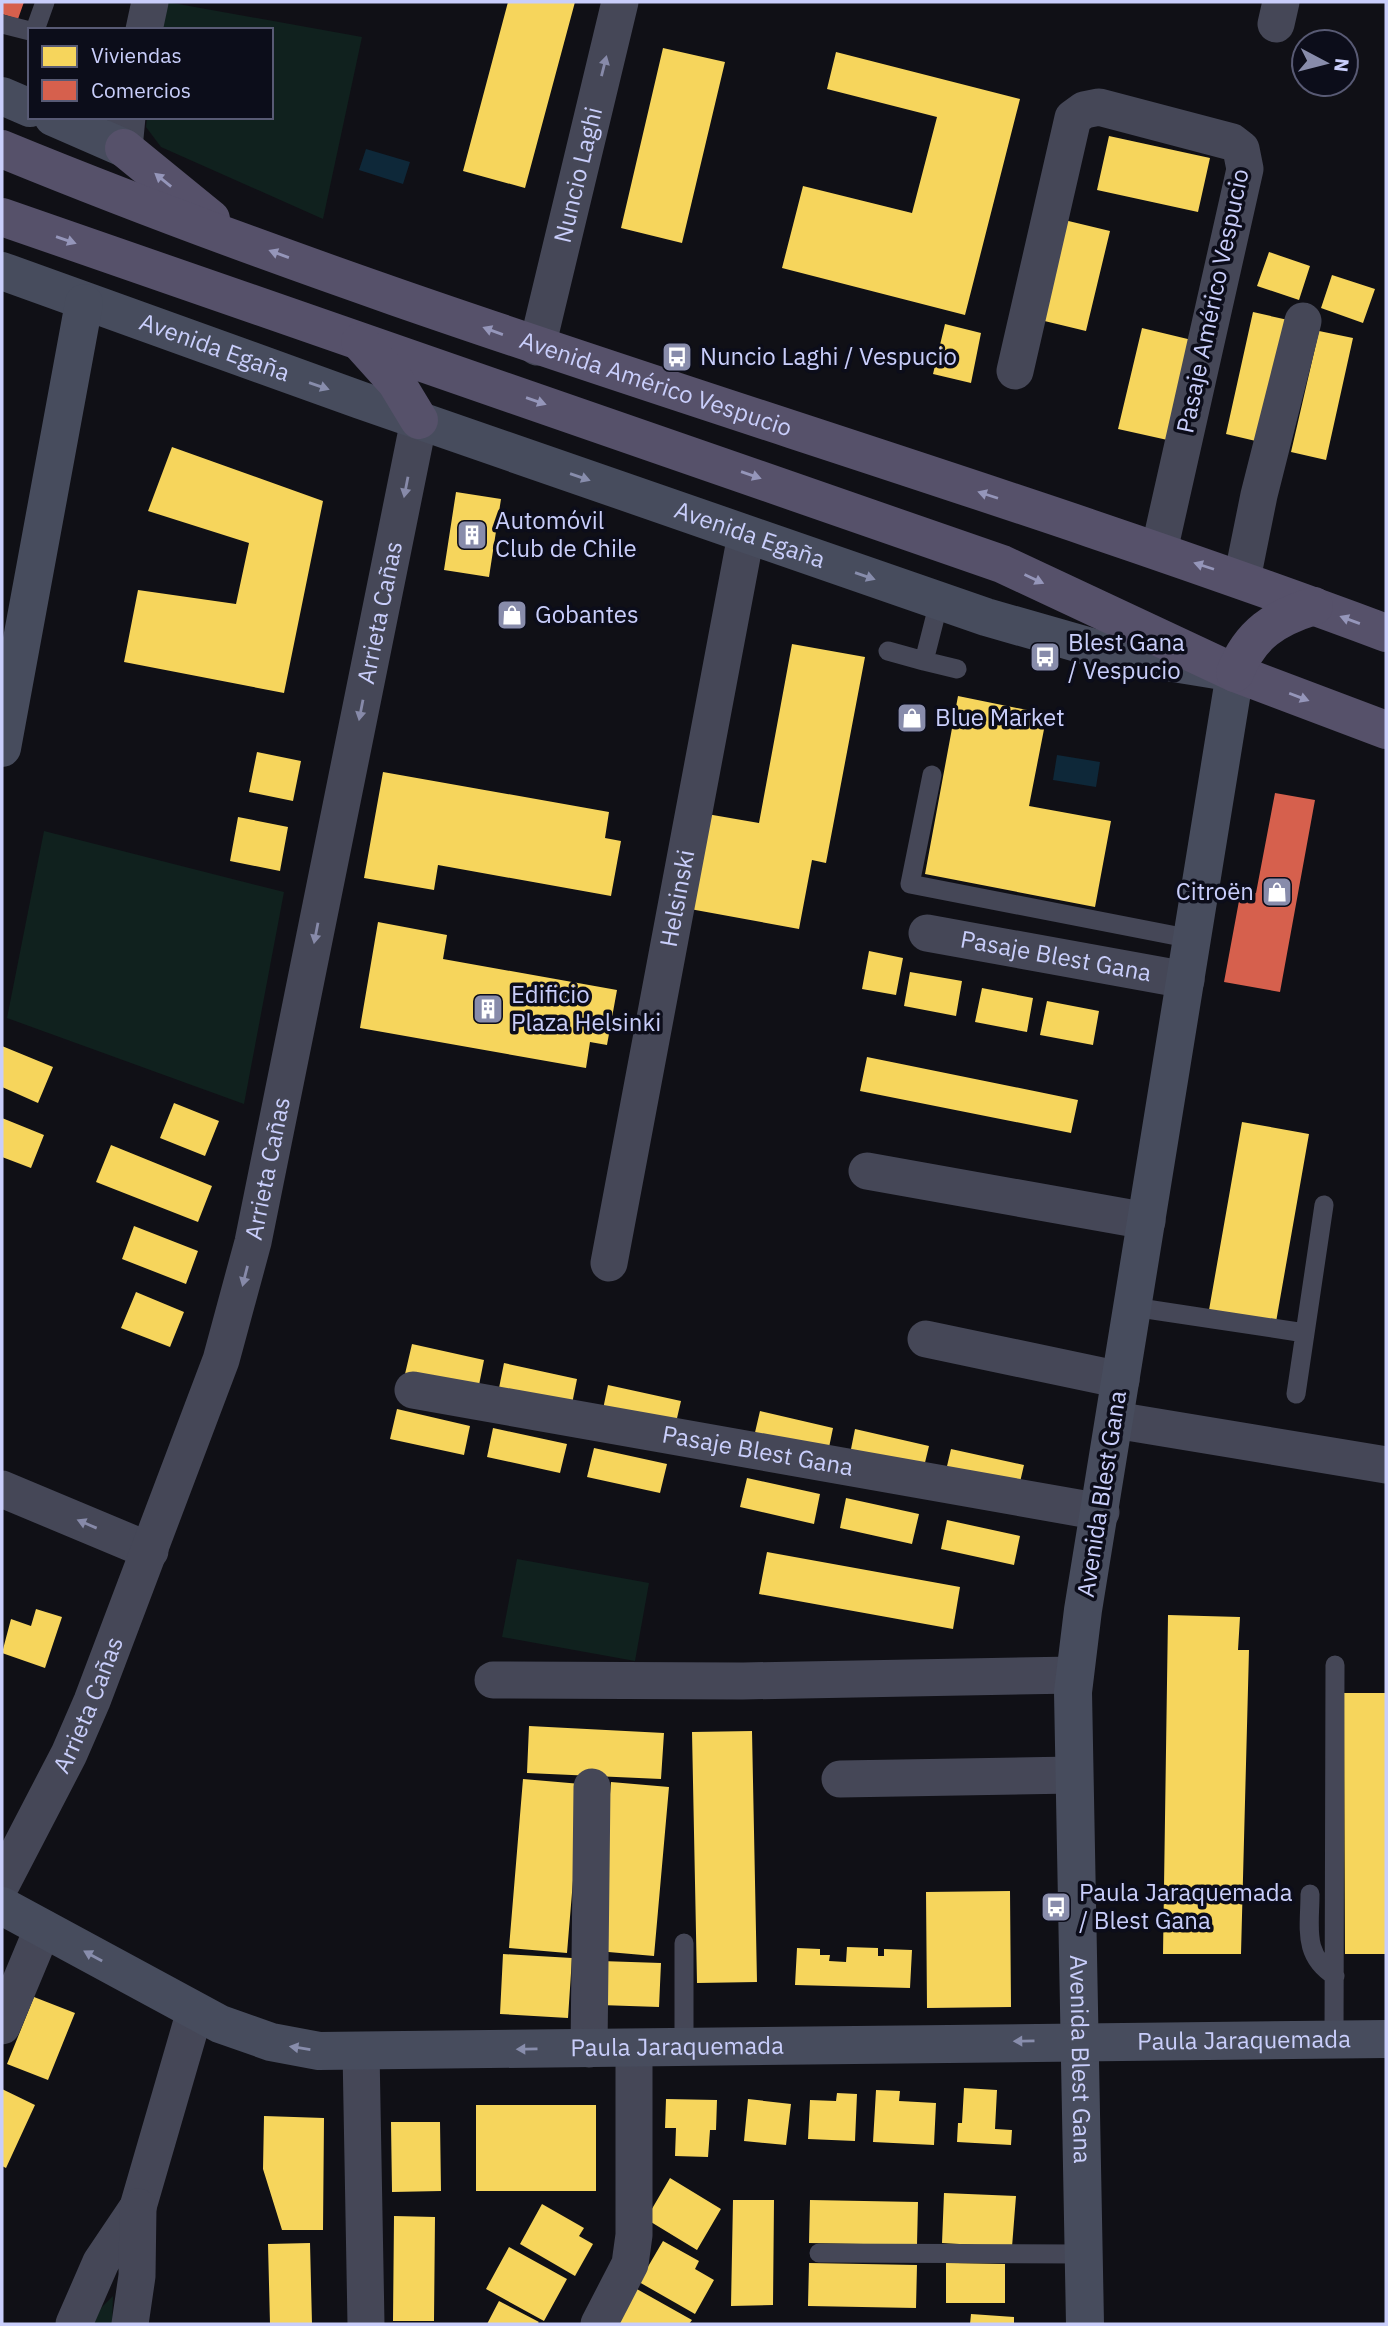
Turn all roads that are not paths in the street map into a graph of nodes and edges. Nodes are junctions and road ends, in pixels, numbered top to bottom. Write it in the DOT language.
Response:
graph roads {
  1 [pos="45,2"];
  2 [pos="150,2"];
  3 [pos="620,2"];
  4 [pos="2,24"];
  5 [pos="36,28"];
  6 [pos="144,28"];
  7 [pos="28,31"];
  8 [pos="2,96"];
  9 [pos="28,107"];
  10 [pos="62,119"];
  11 [pos="125,133"];
  12 [pos="2,149"];
  13 [pos="2,217"];
  14 [pos="234,239"];
  15 [pos="2,271"];
  16 [pos="84,303"];
  17 [pos="1303,321"];
  18 [pos="356,338"];
  19 [pos="537,347"];
  20 [pos="1016,371"];
  21 [pos="419,420"];
  22 [pos="746,536"];
  23 [pos="1159,551"];
  24 [pos="1242,579"];
  25 [pos="939,601"];
  26 [pos="1314,606"];
  27 [pos="1386,633"];
  28 [pos="888,651"];
  29 [pos="925,661"];
  30 [pos="957,669"];
  31 [pos="1235,673"];
  32 [pos="1386,730"];
  33 [pos="2,748"];
  34 [pos="932,775"];
  35 [pos="927,933"];
  36 [pos="1192,939"];
  37 [pos="1186,980"];
  38 [pos="867,1171"];
  39 [pos="1324,1205"];
  40 [pos="1147,1221"];
  41 [pos="610,1263"];
  42 [pos="1133,1307"];
  43 [pos="1305,1333"];
  44 [pos="926,1339"];
  45 [pos="1121,1380"];
  46 [pos="413,1390"];
  47 [pos="1296,1394"];
  48 [pos="1115,1420"];
  49 [pos="1386,1465"];
  50 [pos="2,1489"];
  51 [pos="1101,1512"];
  52 [pos="149,1551"];
  53 [pos="1335,1665"];
  54 [pos="1075,1675"];
  55 [pos="493,1680"];
  56 [pos="1073,1775"];
  57 [pos="841,1779"];
  58 [pos="592,1787"];
  59 [pos="2,1883"];
  60 [pos="1310,1894"];
  61 [pos="2,1906"];
  62 [pos="43,1928"];
  63 [pos="684,1943"];
  64 [pos="1335,1976"];
  65 [pos="195,2011"];
  66 [pos="2,2026"];
  67 [pos="1334,2039"];
  68 [pos="1386,2039"];
  69 [pos="1080,2041"];
  70 [pos="684,2047"];
  71 [pos="634,2048"];
  72 [pos="589,2049"];
  73 [pos="361,2051"];
  74 [pos="138,2207"];
  75 [pos="819,2253"];
  76 [pos="1084,2254"];
  77 [pos="74,2324"];
  78 [pos="130,2324"];
  79 [pos="366,2324"];
  80 [pos="600,2324"];
  81 [pos="1085,2324"];
  1 -- 5 [label="lane"];
  2 -- 6 [label="street"];
  19 -- 3 [label="street, Nuncio Laghi, one-way"];
  4 -- 7 [label="lane"];
  8 -- 9 [label="street"];
  10 -- 11 [label="street"];
  14 -- 11 [label="main road, one-way"];
  12 -- 14 [label="main road, Avenida Américo Vespucio"];
  13 -- 18 [label="main road, Avenida Américo Vespucio, one-way"];
  19 -- 14 [label="main road, Avenida Américo Vespucio, one-way"];
  15 -- 16 [label="street, Avenida Egaña"];
  16 -- 21 [label="street, Avenida Egaña, one-way"];
  16 -- 33 [label="street"];
  17 -- 24 [label="street"];
  18 -- 21 [label="main road"];
  18 -- 31 [label="main road, Avenida Américo Vespucio, one-way"];
  23 -- 19 [label="main road, Avenida Américo Vespucio, one-way"];
  20 -- 23 [label="street, Pasaje Américo Vespucio"];
  21 -- 22 [label="street, Avenida Egaña, one-way"];
  21 -- 52 [label="street, Arrieta Cañas, one-way"];
  22 -- 25 [label="street, Avenida Egaña, one-way"];
  22 -- 41 [label="street, Helsinski"];
  24 -- 23 [label="main road, Avenida Américo Vespucio, one-way"];
  24 -- 26 [label="main road, Avenida Américo Vespucio"];
  25 -- 29 [label="lane"];
  25 -- 31 [label="street, Avenida Egaña"];
  27 -- 26 [label="main road, one-way"];
  26 -- 31 [label="main road"];
  28 -- 29 [label="lane"];
  29 -- 30 [label="lane"];
  31 -- 32 [label="main road, Avenida Egaña, one-way"];
  31 -- 36 [label="street, Avenida Blest Gana"];
  34 -- 36 [label="lane"];
  35 -- 37 [label="street, Pasaje Blest Gana"];
  36 -- 37 [label="street, Avenida Blest Gana"];
  37 -- 40 [label="street, Avenida Blest Gana"];
  38 -- 40 [label="street"];
  39 -- 43 [label="lane"];
  40 -- 42 [label="street, Avenida Blest Gana"];
  42 -- 43 [label="lane"];
  42 -- 45 [label="street, Avenida Blest Gana"];
  43 -- 47 [label="lane"];
  44 -- 45 [label="street"];
  45 -- 48 [label="street, Avenida Blest Gana"];
  46 -- 51 [label="street, Pasaje Blest Gana"];
  48 -- 49 [label="street"];
  48 -- 51 [label="street, Avenida Blest Gana"];
  52 -- 50 [label="street, one-way"];
  51 -- 54 [label="street, Avenida Blest Gana"];
  52 -- 59 [label="street, Arrieta Cañas"];
  53 -- 64 [label="lane"];
  54 -- 55 [label="street"];
  54 -- 56 [label="street, Avenida Blest Gana"];
  56 -- 57 [label="street"];
  56 -- 69 [label="street, Avenida Blest Gana"];
  58 -- 72 [label="street"];
  60 -- 64 [label="lane"];
  61 -- 62 [label="street, Paula Jaraquemada"];
  65 -- 62 [label="street, Paula Jaraquemada, one-way"];
  62 -- 66 [label="street"];
  63 -- 70 [label="lane"];
  64 -- 67 [label="lane"];
  73 -- 65 [label="street, Paula Jaraquemada, one-way"];
  65 -- 74 [label="street"];
  67 -- 68 [label="street, Paula Jaraquemada"];
  67 -- 69 [label="street, Paula Jaraquemada"];
  69 -- 70 [label="street, Paula Jaraquemada, one-way"];
  69 -- 76 [label="street, Avenida Blest Gana"];
  70 -- 71 [label="street, Paula Jaraquemada"];
  71 -- 72 [label="street, Paula Jaraquemada"];
  71 -- 80 [label="street"];
  72 -- 73 [label="street, Paula Jaraquemada, one-way"];
  73 -- 79 [label="street"];
  74 -- 77 [label="street"];
  74 -- 78 [label="street"];
  75 -- 76 [label="lane"];
  76 -- 81 [label="street, Avenida Blest Gana"];
}
